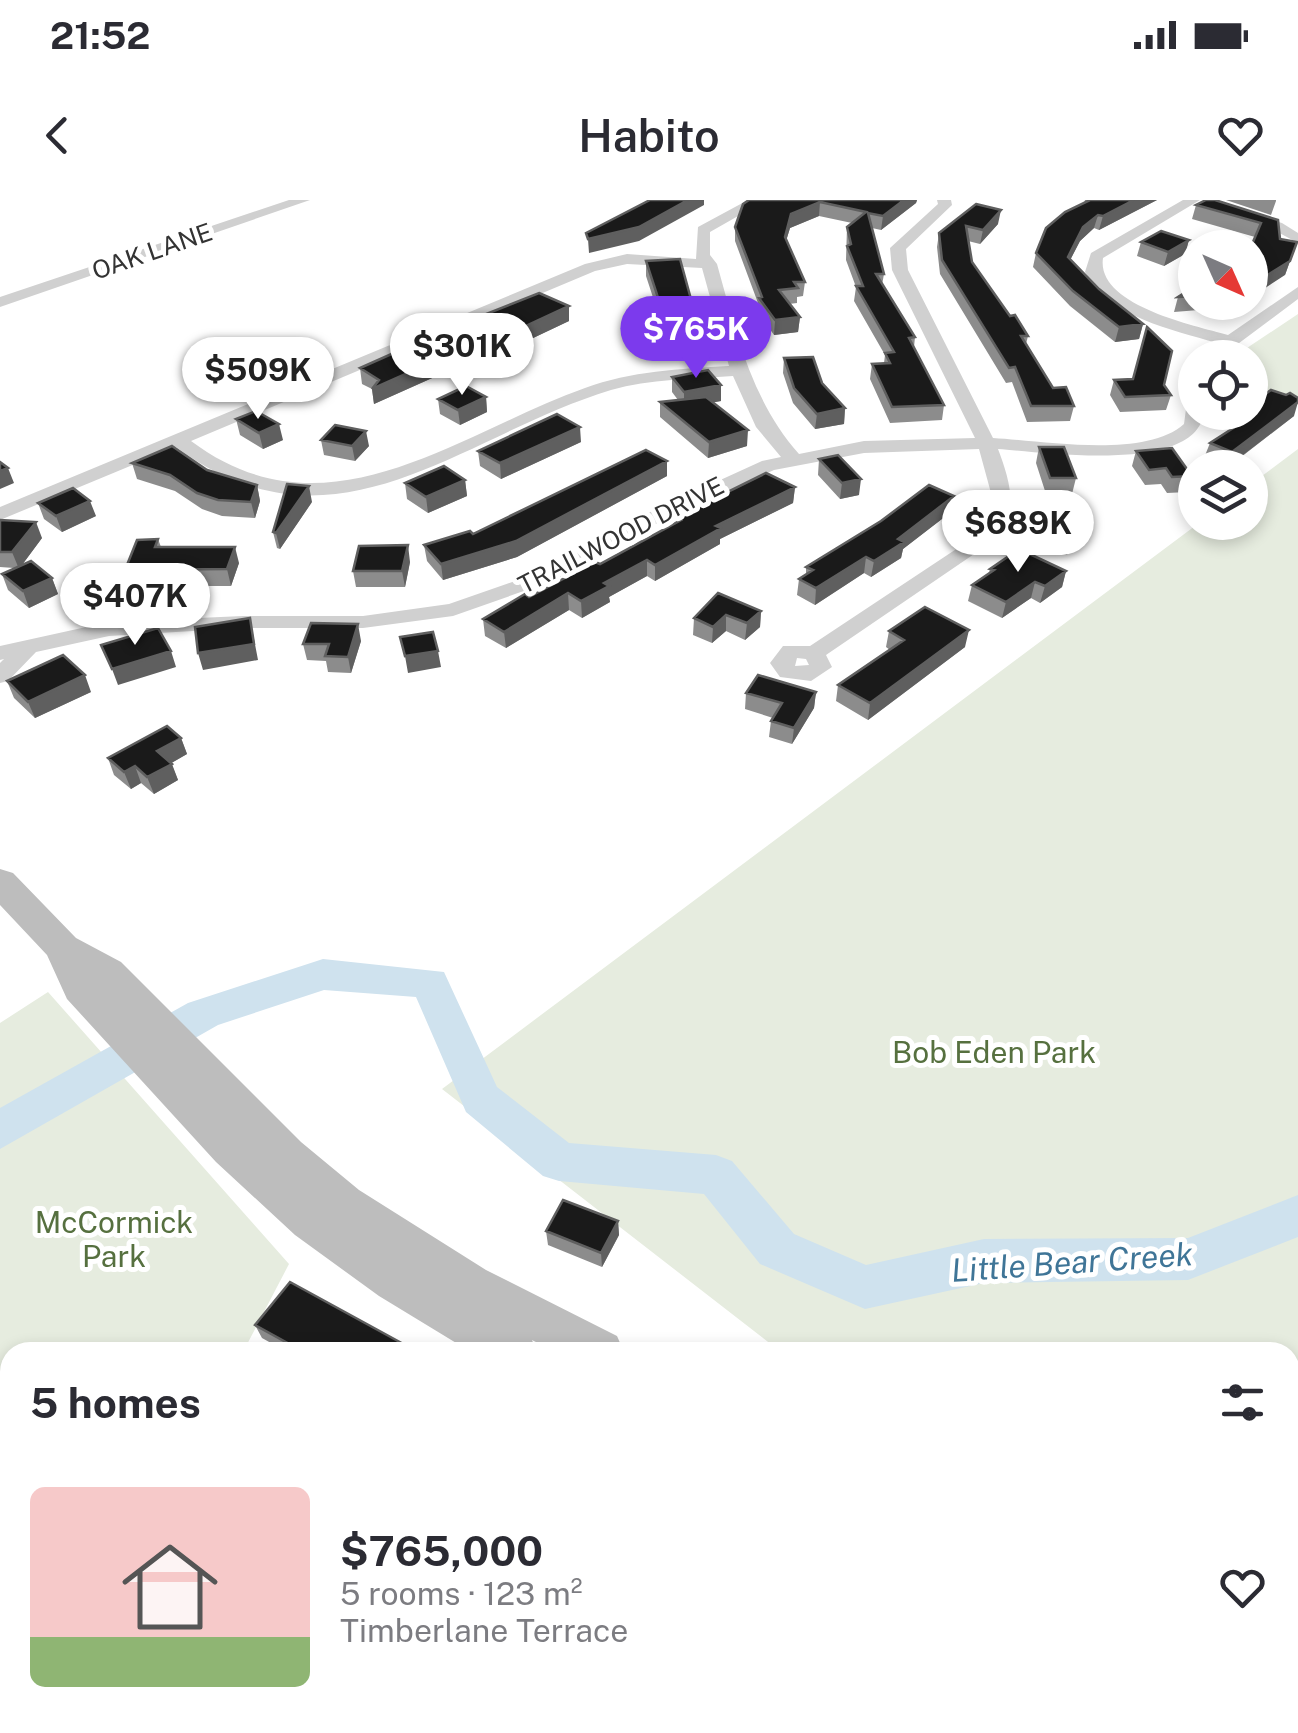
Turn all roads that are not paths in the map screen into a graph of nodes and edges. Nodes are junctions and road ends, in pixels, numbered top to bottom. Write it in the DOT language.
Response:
graph roads {
  1 [pos="303,200"];
  2 [pos="759,200"];
  3 [pos="944,200"];
  4 [pos="1197,201"];
  5 [pos="1232,212"];
  6 [pos="1298,239"];
  7 [pos="709,264"];
  8 [pos="1298,292"];
  9 [pos="0,302"];
  10 [pos="1226,340"];
  11 [pos="739,371"];
  12 [pos="1189,430"];
  13 [pos="180,441"];
  14 [pos="988,443"];
  15 [pos="795,461"];
  16 [pos="0,514"];
  17 [pos="0,629"];
  18 [pos="26,649"];
  19 [pos="0,653"];
  20 [pos="814,653"];
  21 [pos="0,676"];
  22 [pos="0,882"];
  23 [pos="222,1114"];
  24 [pos="496,1342"];
  25 [pos="582,1342"];
  1 -- 9 [label="street, OAK LANE"];
  2 -- 7 [label="street"];
  3 -- 14 [label="street"];
  4 -- 10 [label="street"];
  5 -- 6 [label="street"];
  7 -- 11 [label="street"];
  7 -- 13 [label="street"];
  8 -- 10 [label="street"];
  11 -- 13 [label="street"];
  11 -- 15 [label="street"];
  12 -- 14 [label="street, TRAILWOOD DRIVE"];
  13 -- 16 [label="street"];
  14 -- 15 [label="street, TRAILWOOD DRIVE"];
  14 -- 20 [label="street"];
  15 -- 18 [label="street, TRAILWOOD DRIVE"];
  17 -- 18 [label="street"];
  18 -- 19 [label="street, TRAILWOOD DRIVE"];
  18 -- 21 [label="street"];
  22 -- 23 [label="main road"];
  23 -- 24 [label="main road"];
  23 -- 25 [label="main road"];
}
